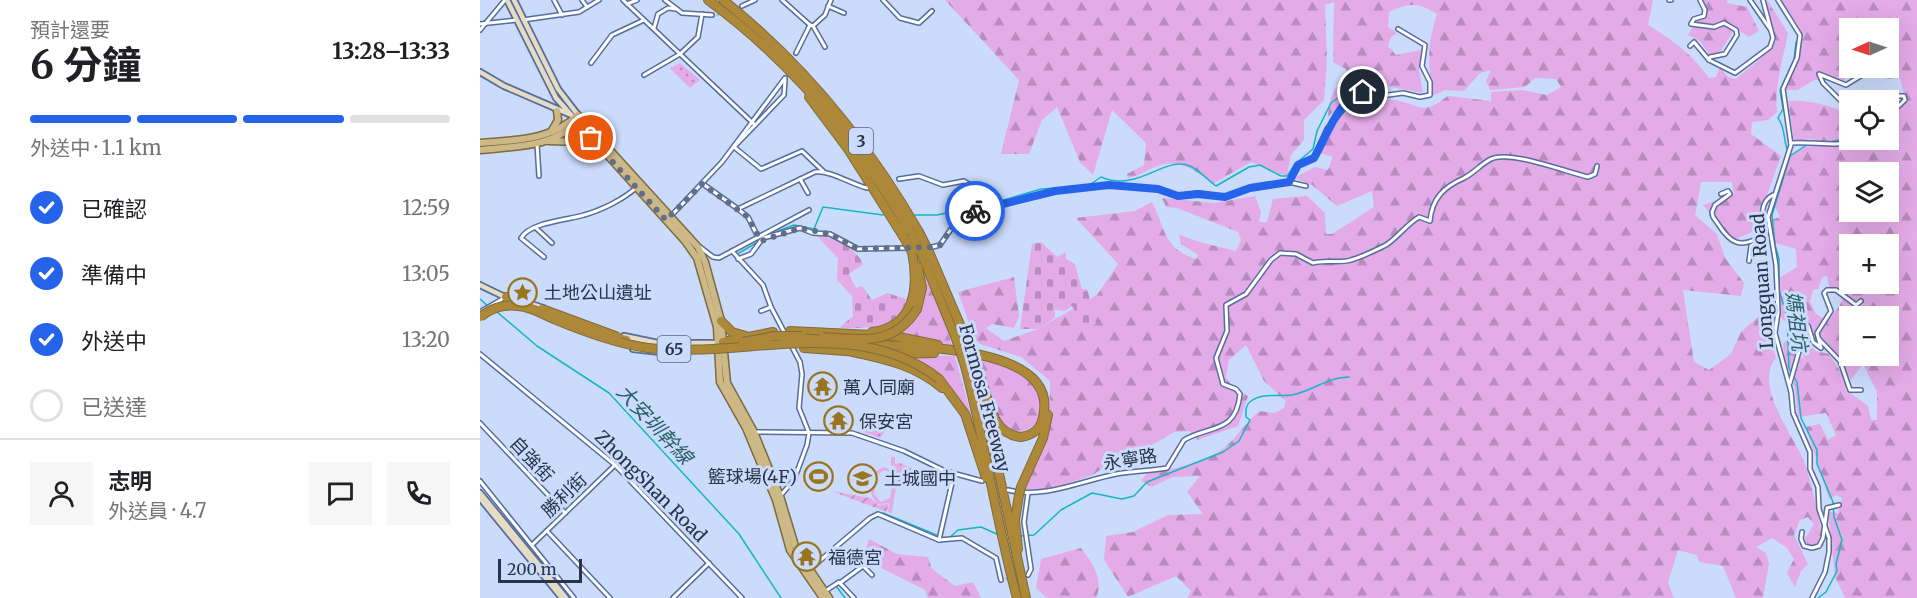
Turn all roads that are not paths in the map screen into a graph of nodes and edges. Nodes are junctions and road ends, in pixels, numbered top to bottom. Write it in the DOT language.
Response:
graph roads {
  1 [pos="506,0"];
  2 [pos="514,0"];
  3 [pos="554,0"];
  4 [pos="582,0"];
  5 [pos="599,0"];
  6 [pos="623,0"];
  7 [pos="637,0"];
  8 [pos="665,0"];
  9 [pos="708,0"];
  10 [pos="723,0"];
  11 [pos="755,0"];
  12 [pos="831,0"];
  13 [pos="883,0"];
  14 [pos="1700,0"];
  15 [pos="1750,0"];
  16 [pos="1763,0"];
  17 [pos="1778,0"];
  18 [pos="785,1"];
  19 [pos="627,4"];
  20 [pos="742,6"];
  21 [pos="828,6"];
  22 [pos="586,7"];
  23 [pos="676,9"];
  24 [pos="932,11"];
  25 [pos="844,13"];
  26 [pos="562,15"];
  27 [pos="702,15"];
  28 [pos="712,15"];
  29 [pos="492,16"];
  30 [pos="517,20"];
  31 [pos="524,20"];
  32 [pos="644,20"];
  33 [pos="491,22"];
  34 [pos="480,24"];
  35 [pos="485,24"];
  36 [pos="811,25"];
  37 [pos="1398,29"];
  38 [pos="480,30"];
  39 [pos="655,30"];
  40 [pos="1772,30"];
  41 [pos="1690,46"];
  42 [pos="825,47"];
  43 [pos="796,53"];
  44 [pos="680,54"];
  45 [pos="1709,60"];
  46 [pos="591,63"];
  47 [pos="790,71"];
  48 [pos="480,72"];
  49 [pos="644,75"];
  50 [pos="1857,78"];
  51 [pos="781,84"];
  52 [pos="785,87"];
  53 [pos="777,89"];
  54 [pos="1899,96"];
  55 [pos="779,99"];
  56 [pos="1839,99"];
  57 [pos="1899,106"];
  58 [pos="557,111"];
  59 [pos="576,118"];
  60 [pos="754,124"];
  61 [pos="551,133"];
  62 [pos="548,141"];
  63 [pos="480,143"];
  64 [pos="537,144"];
  65 [pos="1791,144"];
  66 [pos="1839,144"];
  67 [pos="734,147"];
  68 [pos="602,149"];
  69 [pos="480,150"];
  70 [pos="1597,166"];
  71 [pos="823,171"];
  72 [pos="539,176"];
  73 [pos="800,178"];
  74 [pos="899,179"];
  75 [pos="1289,182"];
  76 [pos="702,184"];
  77 [pos="638,185"];
  78 [pos="1306,186"];
  79 [pos="867,188"];
  80 [pos="808,194"];
  81 [pos="1721,194"];
  82 [pos="1775,194"];
  83 [pos="996,204"];
  84 [pos="738,209"];
  85 [pos="810,210"];
  86 [pos="668,218"];
  87 [pos="536,228"];
  88 [pos="916,234"];
  89 [pos="1761,237"];
  90 [pos="760,239"];
  91 [pos="689,241"];
  92 [pos="552,243"];
  93 [pos="698,247"];
  94 [pos="732,251"];
  95 [pos="912,252"];
  96 [pos="926,254"];
  97 [pos="544,257"];
  98 [pos="738,259"];
  99 [pos="1749,261"];
  100 [pos="480,285"];
  101 [pos="506,297"];
  102 [pos="1861,300"];
  103 [pos="517,307"];
  104 [pos="771,308"];
  105 [pos="761,311"];
  106 [pos="480,316"];
  107 [pos="721,321"];
  108 [pos="856,334"];
  109 [pos="1819,339"];
  110 [pos="626,342"];
  111 [pos="744,342"];
  112 [pos="720,347"];
  113 [pos="948,349"];
  114 [pos="854,352"];
  115 [pos="480,354"];
  116 [pos="974,364"];
  117 [pos="1790,385"];
  118 [pos="1861,390"];
  119 [pos="480,423"];
  120 [pos="746,428"];
  121 [pos="971,430"];
  122 [pos="754,432"];
  123 [pos="809,433"];
  124 [pos="615,465"];
  125 [pos="954,474"];
  126 [pos="480,481"];
  127 [pos="982,482"];
  128 [pos="1008,490"];
  129 [pos="480,492"];
  130 [pos="1023,492"];
  131 [pos="780,496"];
  132 [pos="480,498"];
  133 [pos="1837,505"];
  134 [pos="565,513"];
  135 [pos="997,517"];
  136 [pos="1825,523"];
  137 [pos="547,531"];
  138 [pos="1802,532"];
  139 [pos="1013,536"];
  140 [pos="939,540"];
  141 [pos="532,545"];
  142 [pos="709,563"];
  143 [pos="806,572"];
  144 [pos="872,575"];
  145 [pos="1028,575"];
  146 [pos="1002,580"];
  147 [pos="840,583"];
  148 [pos="822,595"];
  149 [pos="564,598"];
  150 [pos="574,598"];
  151 [pos="610,598"];
  152 [pos="673,598"];
  153 [pos="742,598"];
  154 [pos="829,598"];
  155 [pos="854,598"];
  156 [pos="1017,598"];
  157 [pos="1026,598"];
  158 [pos="1812,598"];
  1 -- 29 [label="street"];
  1 -- 30 [label="street"];
  2 -- 31 [label="street"];
  3 -- 26 [label="street"];
  4 -- 22 [label="street"];
  5 -- 22 [label="street"];
  6 -- 19 [label="street"];
  7 -- 19 [label="street"];
  8 -- 23 [label="street"];
  9 -- 47 [label="highway, Formosa Freeway / 3"];
  10 -- 88 [label="highway, Formosa Freeway / 3"];
  11 -- 20 [label="street"];
  12 -- 21 [label="street"];
  13 -- 24 [label="street"];
  14 -- 45 [label="street"];
  15 -- 40 [label="street"];
  16 -- 40 [label="street"];
  17 -- 65 [label="street, Longquan Road"];
  18 -- 36 [label="street"];
  19 -- 32 [label="street"];
  21 -- 25 [label="street"];
  21 -- 36 [label="street"];
  22 -- 26 [label="street"];
  23 -- 27 [label="street"];
  23 -- 39 [label="street"];
  26 -- 31 [label="street"];
  27 -- 28 [label="street"];
  27 -- 44 [label="street"];
  29 -- 33 [label="street"];
  29 -- 35 [label="street"];
  30 -- 31 [label="street"];
  30 -- 33 [label="street"];
  30 -- 59 [label="street"];
  31 -- 59 [label="street"];
  32 -- 39 [label="street"];
  32 -- 46 [label="street"];
  33 -- 35 [label="street"];
  34 -- 35 [label="street"];
  35 -- 38 [label="street"];
  36 -- 42 [label="street"];
  36 -- 43 [label="street"];
  37 -- 75 [label="street"];
  39 -- 44 [label="street"];
  40 -- 45 [label="street"];
  41 -- 45 [label="street"];
  44 -- 49 [label="street"];
  44 -- 60 [label="street"];
  47 -- 88 [label="highway, Formosa Freeway / 3"];
  47 -- 95 [label="highway, bridge"];
  48 -- 58 [label="street"];
  50 -- 56 [label="street"];
  51 -- 52 [label="street"];
  51 -- 52 [label="street"];
  51 -- 53 [label="street"];
  52 -- 55 [label="street"];
  53 -- 55 [label="street"];
  53 -- 60 [label="street"];
  54 -- 57 [label="street"];
  55 -- 60 [label="street"];
  58 -- 59 [label="street"];
  58 -- 61 [label="main road"];
  59 -- 61 [label="main road"];
  59 -- 62 [label="main road"];
  59 -- 68 [label="street"];
  59 -- 77 [label="main road"];
  60 -- 67 [label="street"];
  61 -- 63 [label="main road"];
  62 -- 64 [label="main road"];
  62 -- 68 [label="main road"];
  64 -- 69 [label="main road"];
  64 -- 72 [label="street"];
  65 -- 66 [label="street"];
  65 -- 82 [label="street, Longquan Road"];
  67 -- 71 [label="street"];
  67 -- 76 [label="street"];
  68 -- 77 [label="main road"];
  70 -- 130 [label="street, 永寧路"];
  71 -- 73 [label="street"];
  71 -- 79 [label="street"];
  73 -- 80 [label="street"];
  73 -- 84 [label="street"];
  74 -- 83 [label="street"];
  75 -- 78 [label="street"];
  75 -- 83 [label="street"];
  76 -- 84 [label="street"];
  76 -- 86 [label="street"];
  77 -- 86 [label="main road"];
  77 -- 87 [label="street"];
  81 -- 89 [label="street"];
  82 -- 89 [label="street"];
  82 -- 117 [label="street, Longquan Road"];
  83 -- 90 [label="street"];
  84 -- 90 [label="street"];
  85 -- 90 [label="street"];
  86 -- 91 [label="main road"];
  87 -- 92 [label="street"];
  87 -- 97 [label="street"];
  88 -- 96 [label="highway, Formosa Freeway / 3, bridge"];
  89 -- 99 [label="street"];
  90 -- 94 [label="street"];
  90 -- 98 [label="street"];
  91 -- 93 [label="main road"];
  91 -- 112 [label="main road"];
  93 -- 94 [label="street"];
  93 -- 107 [label="main road"];
  94 -- 98 [label="street"];
  95 -- 108 [label="highway"];
  95 -- 111 [label="highway, bridge"];
  96 -- 116 [label="highway, Formosa Freeway / 3, bridge"];
  96 -- 135 [label="highway, Formosa Freeway / 3, bridge"];
  98 -- 104 [label="street"];
  100 -- 101 [label="street"];
  101 -- 103 [label="street"];
  101 -- 106 [label="street"];
  101 -- 110 [label="highway, bridge"];
  101 -- 112 [label="street"];
  102 -- 109 [label="street"];
  103 -- 106 [label="street"];
  103 -- 112 [label="street"];
  104 -- 105 [label="street"];
  104 -- 123 [label="street"];
  106 -- 110 [label="highway, 65, bridge"];
  107 -- 111 [label="highway"];
  107 -- 112 [label="main road"];
  108 -- 111 [label="highway"];
  108 -- 113 [label="highway"];
  109 -- 117 [label="street"];
  109 -- 118 [label="street"];
  110 -- 111 [label="highway, 65, bridge"];
  111 -- 112 [label="highway"];
  111 -- 113 [label="highway, bridge"];
  111 -- 121 [label="highway, bridge"];
  112 -- 114 [label="highway"];
  112 -- 120 [label="main road"];
  112 -- 122 [label="main road"];
  113 -- 114 [label="highway"];
  113 -- 116 [label="highway"];
  113 -- 130 [label="highway"];
  114 -- 121 [label="highway"];
  115 -- 124 [label="street, ZhongShan Road"];
  116 -- 139 [label="highway, Formosa Freeway / 3"];
  117 -- 136 [label="street, Longquan Road"];
  119 -- 134 [label="street, 自強街"];
  120 -- 122 [label="street"];
  120 -- 143 [label="main road"];
  121 -- 135 [label="highway"];
  122 -- 123 [label="street"];
  122 -- 131 [label="main road"];
  123 -- 125 [label="street"];
  123 -- 131 [label="street"];
  124 -- 134 [label="street, 勝利街"];
  124 -- 142 [label="street, ZhongShan Road"];
  125 -- 127 [label="street"];
  125 -- 140 [label="street"];
  126 -- 141 [label="street"];
  128 -- 130 [label="street, 永寧路"];
  129 -- 149 [label="street"];
  130 -- 139 [label="highway"];
  130 -- 145 [label="street"];
  131 -- 143 [label="main road"];
  132 -- 149 [label="street"];
  133 -- 136 [label="street"];
  134 -- 137 [label="street, 勝利街"];
  135 -- 156 [label="highway, Formosa Freeway / 3"];
  136 -- 138 [label="street"];
  136 -- 158 [label="street, Longquan Road"];
  137 -- 141 [label="street, 勝利街"];
  137 -- 151 [label="street"];
  139 -- 157 [label="highway"];
  140 -- 143 [label="street"];
  140 -- 146 [label="street"];
  141 -- 150 [label="street"];
  142 -- 152 [label="street"];
  142 -- 153 [label="street, ZhongShan Road"];
  143 -- 148 [label="main road"];
  144 -- 147 [label="street"];
  147 -- 148 [label="street"];
  147 -- 155 [label="street"];
  148 -- 154 [label="main road"];
}
